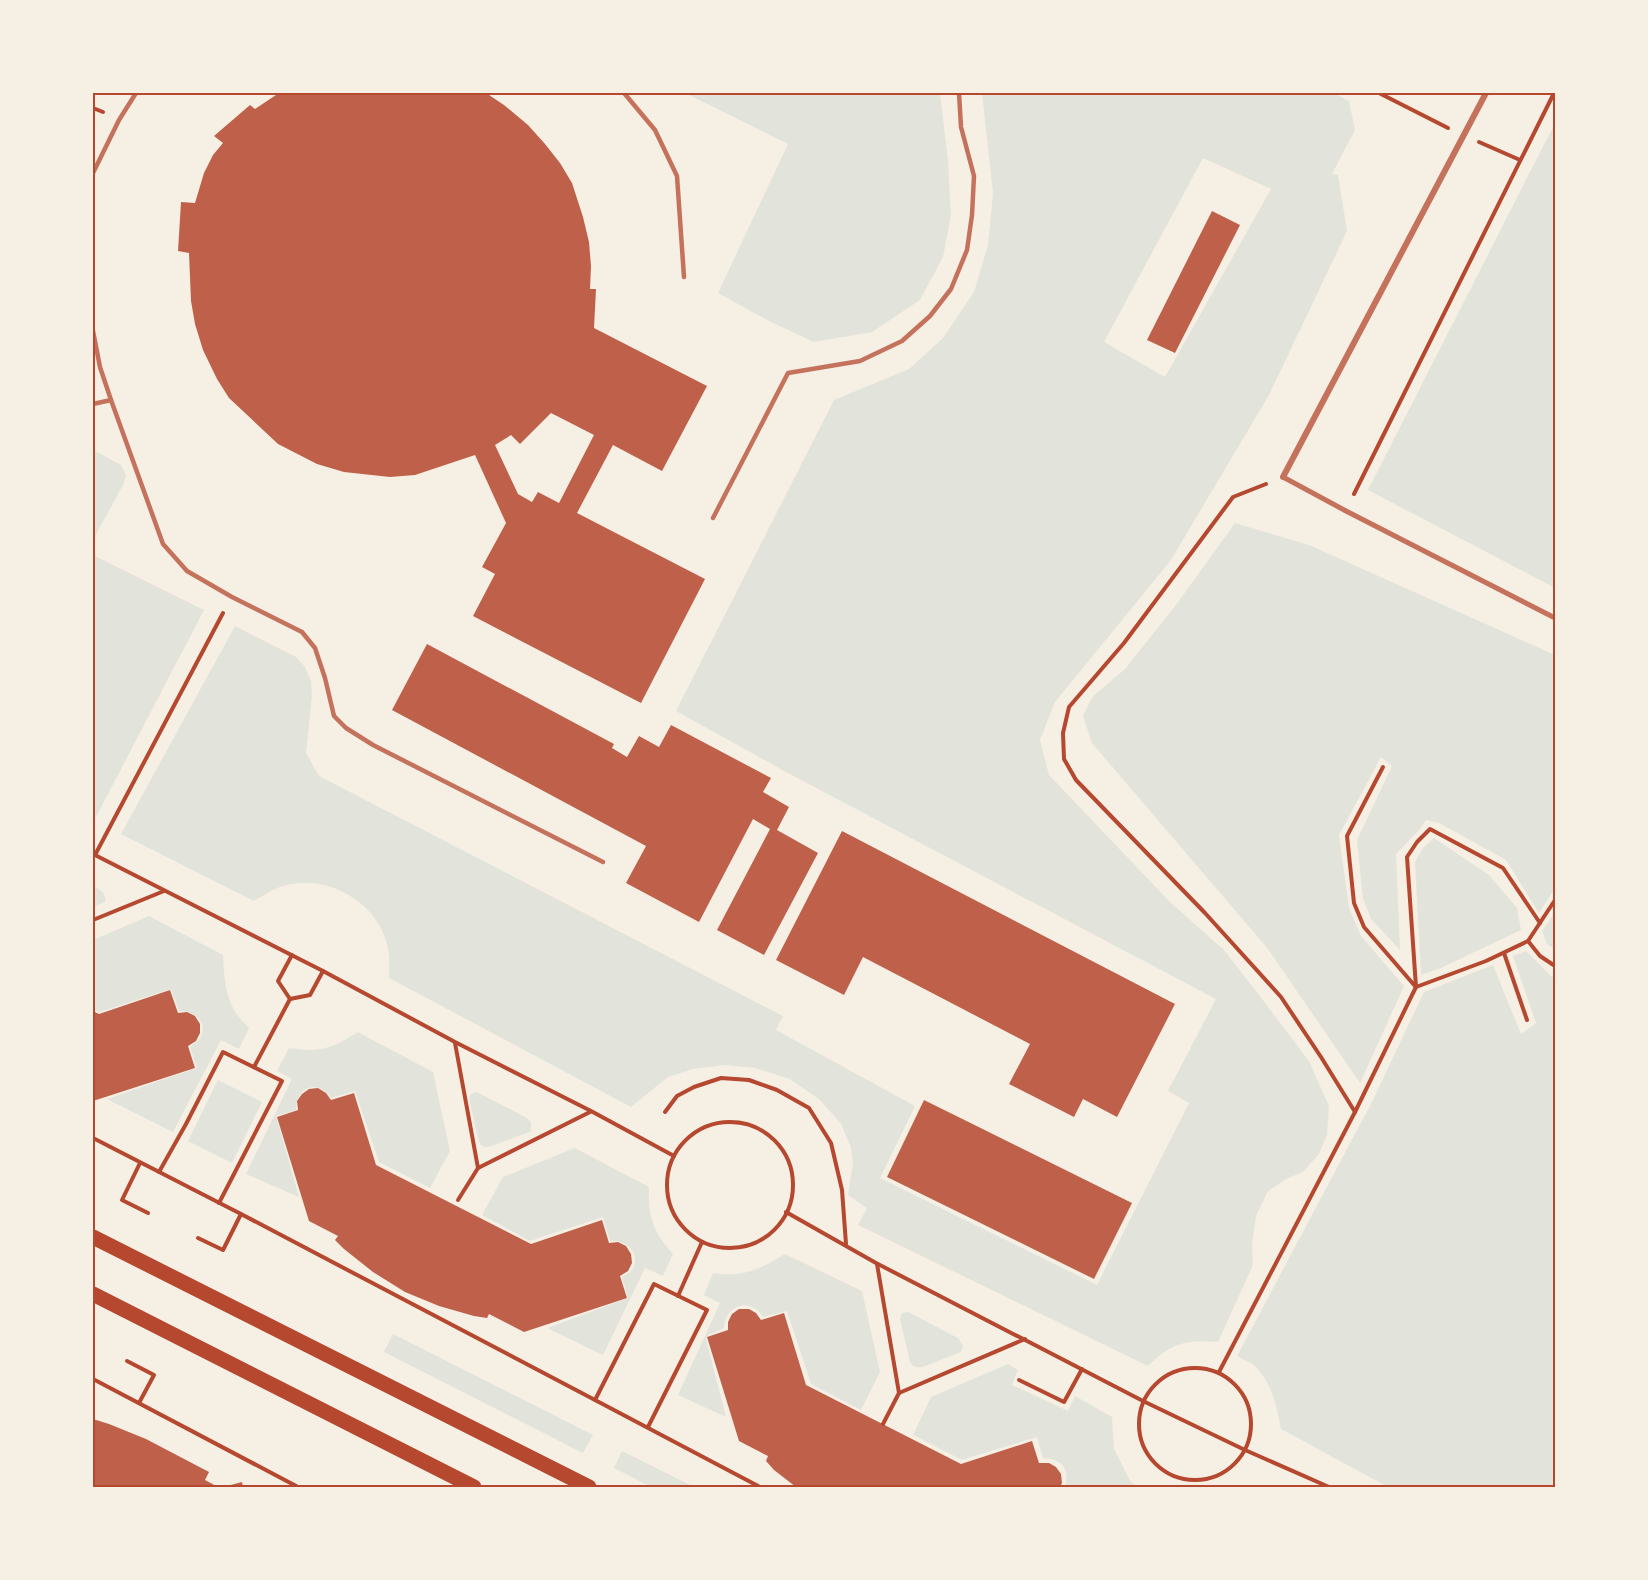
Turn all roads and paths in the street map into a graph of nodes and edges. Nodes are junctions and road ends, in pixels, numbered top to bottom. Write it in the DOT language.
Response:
graph roads {
  1 [pos="136,93"];
  2 [pos="624,93"];
  3 [pos="959,93"];
  4 [pos="1486,93"];
  5 [pos="1554,93"];
  6 [pos="93,173"];
  7 [pos="684,277"];
  8 [pos="93,331"];
  9 [pos="111,400"];
  10 [pos="93,404"];
  11 [pos="1283,477"];
  12 [pos="1346,511"];
  13 [pos="713,518"];
  14 [pos="232,597"];
  15 [pos="1555,618"];
  16 [pos="1383,767"];
  17 [pos="94,855"];
  18 [pos="603,862"];
  19 [pos="164,891"];
  20 [pos="1555,900"];
  21 [pos="93,920"];
  22 [pos="1540,923"];
  23 [pos="1528,941"];
  24 [pos="1504,952"];
  25 [pos="292,955"];
  26 [pos="1555,966"];
  27 [pos="323,971"];
  28 [pos="1416,987"];
  29 [pos="290,999"];
  30 [pos="1527,1020"];
  31 [pos="454,1042"];
  32 [pos="254,1067"];
  33 [pos="591,1111"];
  34 [pos="665,1112"];
  35 [pos="1355,1112"];
  36 [pos="93,1138"];
  37 [pos="674,1156"];
  38 [pos="140,1163"];
  39 [pos="478,1168"];
  40 [pos="159,1172"];
  41 [pos="458,1200"];
  42 [pos="219,1203"];
  43 [pos="786,1212"];
  44 [pos="148,1213"];
  45 [pos="241,1214"];
  46 [pos="93,1237"];
  47 [pos="198,1238"];
  48 [pos="702,1242"];
  49 [pos="846,1245"];
  50 [pos="876,1263"];
  51 [pos="93,1294"];
  52 [pos="678,1296"];
  53 [pos="1026,1339"];
  54 [pos="127,1361"];
  55 [pos="1082,1369"];
  56 [pos="1219,1372"];
  57 [pos="93,1379"];
  58 [pos="1019,1380"];
  59 [pos="899,1393"];
  60 [pos="595,1400"];
  61 [pos="1143,1401"];
  62 [pos="139,1403"];
  63 [pos="883,1424"];
  64 [pos="648,1427"];
  65 [pos="1245,1450"];
  66 [pos="298,1487"];
  67 [pos="474,1487"];
  68 [pos="589,1487"];
  69 [pos="759,1487"];
  70 [pos="1329,1487"];
  1 -- 6 [label="lane"];
  2 -- 7 [label="lane"];
  3 -- 13 [label="lane"];
  4 -- 11 [label="street"];
  5 -- 12 [label="path"];
  8 -- 9 [label="lane"];
  9 -- 10 [label="lane"];
  9 -- 14 [label="lane"];
  11 -- 12 [label="street"];
  11 -- 35 [label="path"];
  12 -- 15 [label="street"];
  14 -- 17 [label="path"];
  14 -- 18 [label="lane"];
  16 -- 28 [label="path"];
  17 -- 19 [label="path"];
  19 -- 21 [label="path"];
  19 -- 25 [label="path"];
  20 -- 22 [label="path"];
  22 -- 23 [label="path"];
  22 -- 28 [label="path"];
  23 -- 24 [label="path"];
  23 -- 26 [label="path"];
  24 -- 28 [label="path"];
  24 -- 30 [label="path"];
  25 -- 27 [label="path"];
  25 -- 29 [label="path"];
  27 -- 29 [label="path"];
  27 -- 31 [label="path"];
  28 -- 35 [label="path"];
  29 -- 32 [label="path"];
  31 -- 33 [label="path"];
  31 -- 39 [label="path"];
  32 -- 40 [label="path"];
  32 -- 42 [label="path"];
  33 -- 37 [label="path"];
  33 -- 39 [label="path"];
  34 -- 49 [label="path"];
  35 -- 56 [label="path"];
  36 -- 38 [label="path"];
  37 -- 43 [label="path"];
  37 -- 48 [label="path"];
  38 -- 40 [label="path"];
  38 -- 44 [label="path"];
  39 -- 41 [label="path"];
  40 -- 42 [label="path"];
  42 -- 45 [label="path"];
  43 -- 48 [label="path"];
  43 -- 49 [label="path"];
  45 -- 47 [label="path"];
  45 -- 60 [label="path"];
  46 -- 68 [label="main road"];
  48 -- 52 [label="path"];
  49 -- 50 [label="path"];
  50 -- 53 [label="path"];
  50 -- 59 [label="path"];
  51 -- 67 [label="main road"];
  52 -- 60 [label="path"];
  52 -- 64 [label="path"];
  53 -- 55 [label="path"];
  53 -- 59 [label="path"];
  54 -- 62 [label="path"];
  55 -- 58 [label="path"];
  55 -- 61 [label="path"];
  56 -- 61 [label="path"];
  56 -- 65 [label="path"];
  57 -- 62 [label="path"];
  59 -- 63 [label="path"];
  60 -- 64 [label="path"];
  61 -- 65 [label="path"];
  61 -- 65 [label="path"];
  62 -- 66 [label="path"];
  64 -- 69 [label="path"];
  65 -- 70 [label="path"];
}
